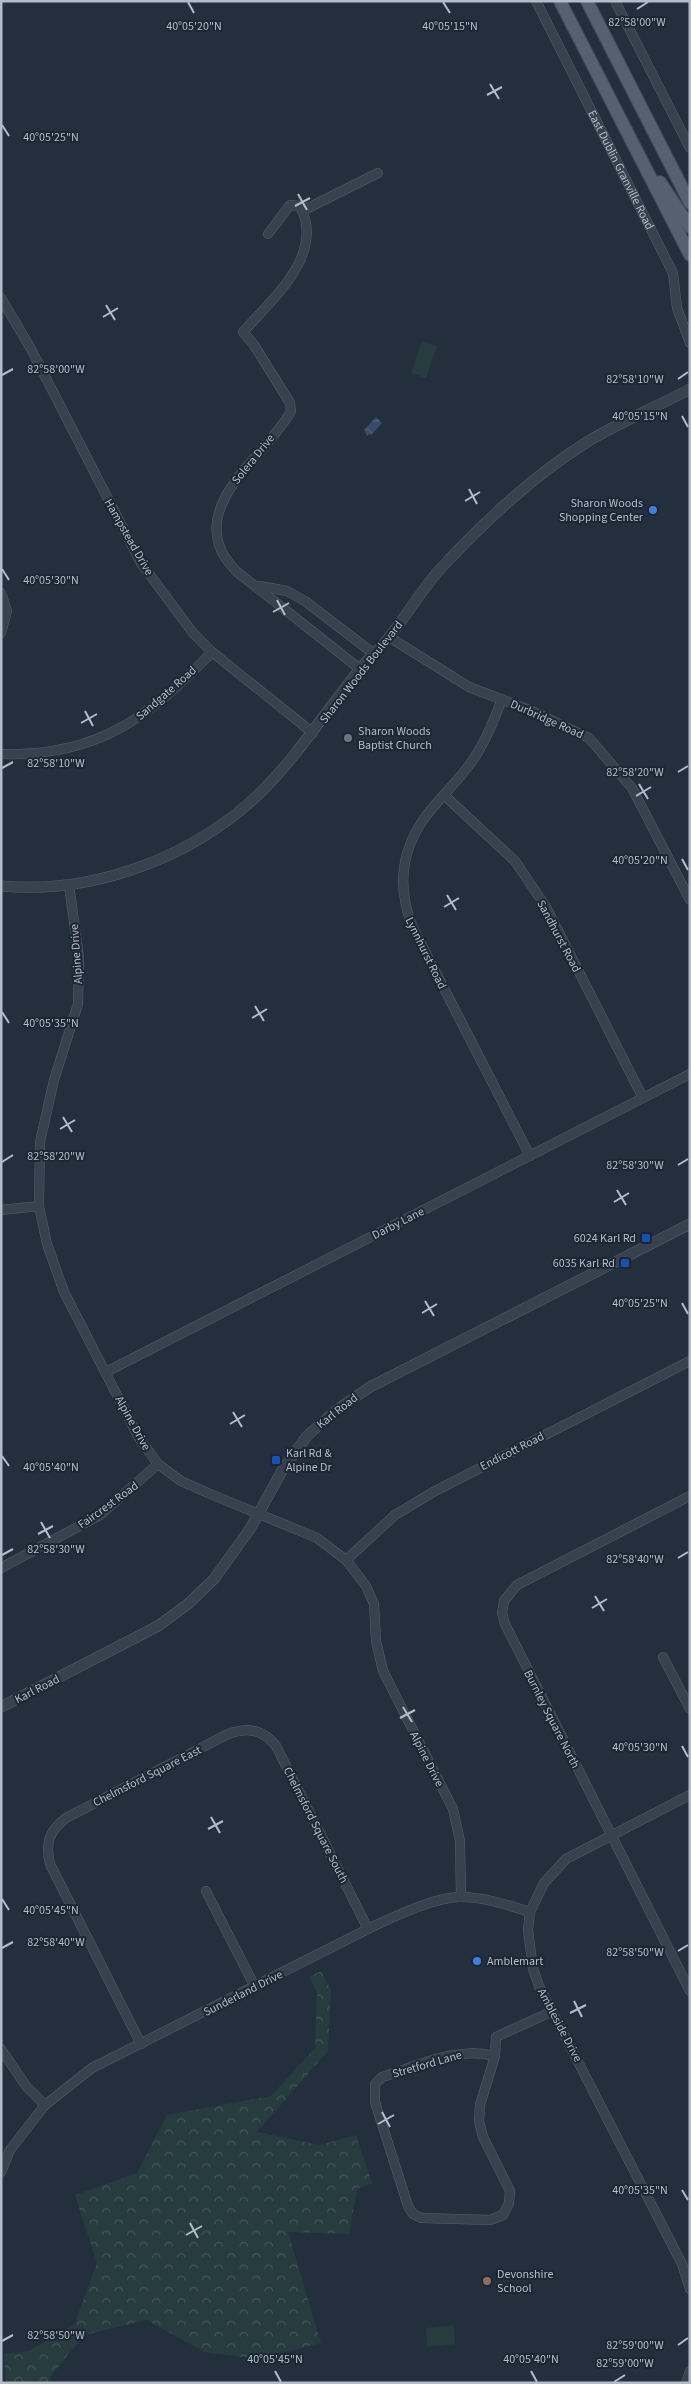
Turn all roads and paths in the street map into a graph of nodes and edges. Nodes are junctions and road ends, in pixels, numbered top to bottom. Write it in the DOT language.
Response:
graph roads {
  1 [pos="536,1"];
  2 [pos="560,1"];
  3 [pos="587,1"];
  4 [pos="615,1"];
  5 [pos="631,141"];
  6 [pos="690,148"];
  7 [pos="378,172"];
  8 [pos="690,204"];
  9 [pos="302,211"];
  10 [pos="690,227"];
  11 [pos="268,234"];
  12 [pos="690,255"];
  13 [pos="1,298"];
  14 [pos="690,343"];
  15 [pos="690,389"];
  16 [pos="258,586"];
  17 [pos="1,592"];
  18 [pos="1,633"];
  19 [pos="389,637"];
  20 [pos="212,652"];
  21 [pos="374,654"];
  22 [pos="360,669"];
  23 [pos="502,699"];
  24 [pos="313,733"];
  25 [pos="1,754"];
  26 [pos="445,796"];
  27 [pos="69,885"];
  28 [pos="1,886"];
  29 [pos="690,900"];
  30 [pos="690,1074"];
  31 [pos="643,1098"];
  32 [pos="530,1156"];
  33 [pos="39,1206"];
  34 [pos="1,1210"];
  35 [pos="690,1224"];
  36 [pos="690,1361"];
  37 [pos="106,1372"];
  38 [pos="158,1464"];
  39 [pos="690,1496"];
  40 [pos="258,1514"];
  41 [pos="346,1560"];
  42 [pos="1,1568"];
  43 [pos="663,1656"];
  44 [pos="1,1707"];
  45 [pos="690,1709"];
  46 [pos="254,1730"];
  47 [pos="690,1795"];
  48 [pos="611,1835"];
  49 [pos="206,1891"];
  50 [pos="461,1897"];
  51 [pos="530,1912"];
  52 [pos="368,1929"];
  53 [pos="255,1987"];
  54 [pos="690,1992"];
  55 [pos="553,2011"];
  56 [pos="141,2044"];
  57 [pos="1,2049"];
  58 [pos="495,2056"];
  59 [pos="45,2105"];
  60 [pos="1,2172"];
  61 [pos="690,2289"];
  62 [pos="690,2370"];
  63 [pos="688,2382"];
  1 -- 14 [label="street, East Dublin Granville Road"];
  2 -- 5 [label="main road, East Dublin Granville Road"];
  3 -- 8 [label="main road"];
  4 -- 6 [label="street"];
  5 -- 10 [label="main road"];
  5 -- 12 [label="main road, East Dublin Granville Road"];
  7 -- 9 [label="street"];
  9 -- 11 [label="street"];
  9 -- 16 [label="street, Solera Drive"];
  13 -- 20 [label="street, Hampstead Drive"];
  15 -- 19 [label="street, Sharon Woods Boulevard"];
  16 -- 21 [label="street, Solera Drive"];
  16 -- 22 [label="street, Solera Drive"];
  17 -- 18 [label="street"];
  19 -- 21 [label="street, Sharon Woods Boulevard"];
  19 -- 23 [label="street, Durbridge Road"];
  20 -- 24 [label="street, Hampstead Drive"];
  20 -- 25 [label="street, Sandgate Road"];
  21 -- 22 [label="street, Sharon Woods Boulevard"];
  22 -- 24 [label="street, Sharon Woods Boulevard"];
  23 -- 26 [label="street, Lynnhurst Road"];
  23 -- 29 [label="street, Durbridge Road"];
  24 -- 27 [label="street, Sharon Woods Boulevard"];
  26 -- 31 [label="street, Sandhurst Road"];
  26 -- 32 [label="street, Lynnhurst Road"];
  27 -- 28 [label="street, Sharon Woods Boulevard"];
  27 -- 33 [label="street, Alpine Drive"];
  30 -- 31 [label="street, Darby Lane"];
  31 -- 32 [label="street, Darby Lane"];
  32 -- 37 [label="street, Darby Lane"];
  33 -- 34 [label="street"];
  33 -- 37 [label="street, Alpine Drive"];
  35 -- 40 [label="street, Karl Road"];
  36 -- 41 [label="street, Endicott Road"];
  37 -- 38 [label="street, Alpine Drive"];
  38 -- 40 [label="street, Alpine Drive"];
  38 -- 42 [label="street, Faircrest Road"];
  39 -- 48 [label="street, Burnley Square North"];
  40 -- 41 [label="street, Alpine Drive"];
  40 -- 44 [label="street, Karl Road"];
  41 -- 50 [label="street, Alpine Drive"];
  43 -- 45 [label="street"];
  46 -- 52 [label="street, Chelmsford Square South"];
  46 -- 56 [label="street, Chelmsford Square East"];
  47 -- 48 [label="street, Ambleside Drive"];
  48 -- 51 [label="street, Ambleside Drive"];
  48 -- 54 [label="street, Burnley Square North"];
  49 -- 53 [label="street"];
  50 -- 51 [label="street, Sunderland Drive"];
  50 -- 52 [label="street, Sunderland Drive"];
  51 -- 55 [label="street, Ambleside Drive"];
  52 -- 53 [label="street, Sunderland Drive"];
  53 -- 56 [label="street, Sunderland Drive"];
  55 -- 58 [label="street"];
  55 -- 61 [label="street, Ambleside Drive"];
  56 -- 59 [label="street, Sunderland Drive"];
  57 -- 59 [label="street"];
  58 -- 58 [label="street, Stretford Lane"];
  59 -- 60 [label="street, Sunderland Drive"];
  62 -- 63 [label="street"];
}
